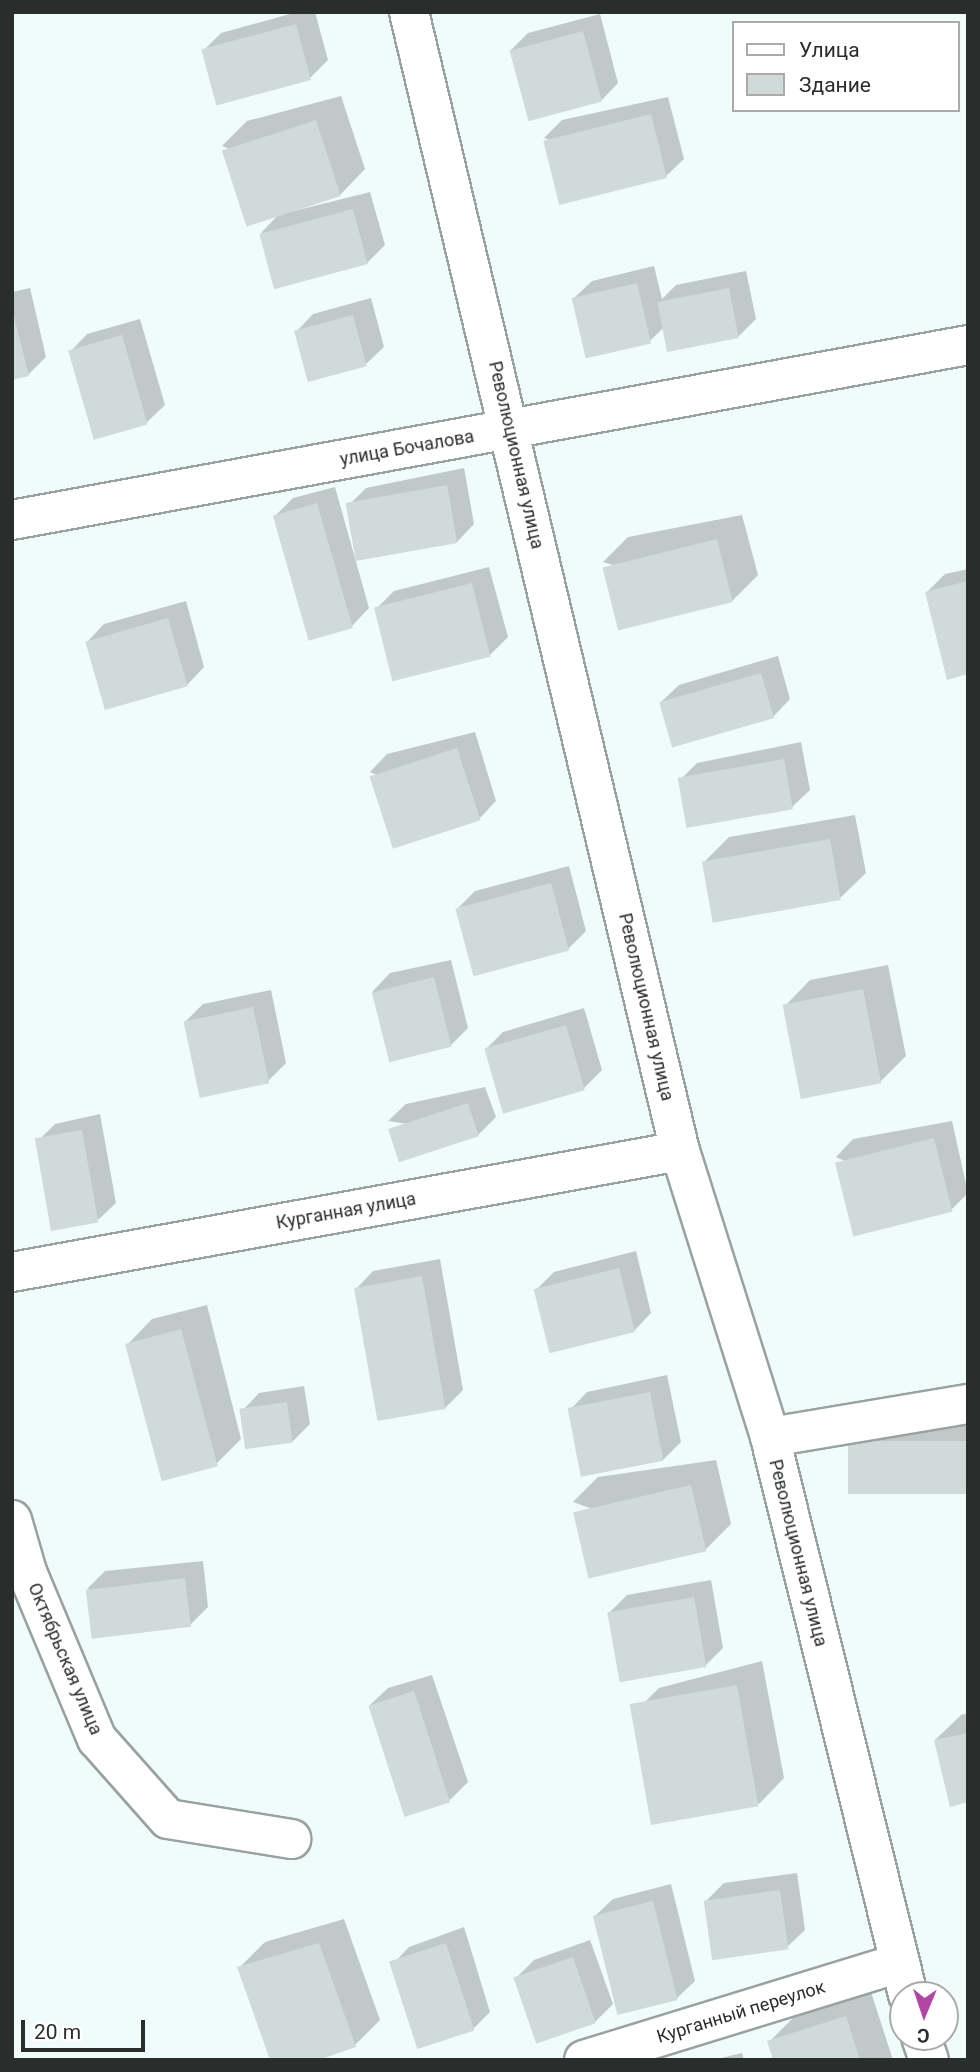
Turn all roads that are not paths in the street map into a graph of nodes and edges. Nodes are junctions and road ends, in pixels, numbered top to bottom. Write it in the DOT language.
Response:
graph roads {
  1 [pos="409,12"];
  2 [pos="968,345"];
  3 [pos="510,429"];
  4 [pos="12,520"];
  5 [pos="680,1151"];
  6 [pos="12,1272"];
  7 [pos="968,1404"];
  8 [pos="770,1437"];
  9 [pos="12,1520"];
  10 [pos="291,1839"];
  11 [pos="902,1979"];
  12 [pos="584,2060"];
  1 -- 3 [label="street, Революционная улица"];
  2 -- 3 [label="street, улица Бочалова"];
  3 -- 4 [label="street, улица Бочалова"];
  3 -- 5 [label="street, Революционная улица"];
  5 -- 6 [label="street, Курганная улица"];
  5 -- 8 [label="street, Революционная улица"];
  7 -- 8 [label="street"];
  8 -- 11 [label="street, Революционная улица"];
  9 -- 10 [label="street, Октябрьская улица"];
  11 -- 12 [label="street, Курганный переулок"];
}
